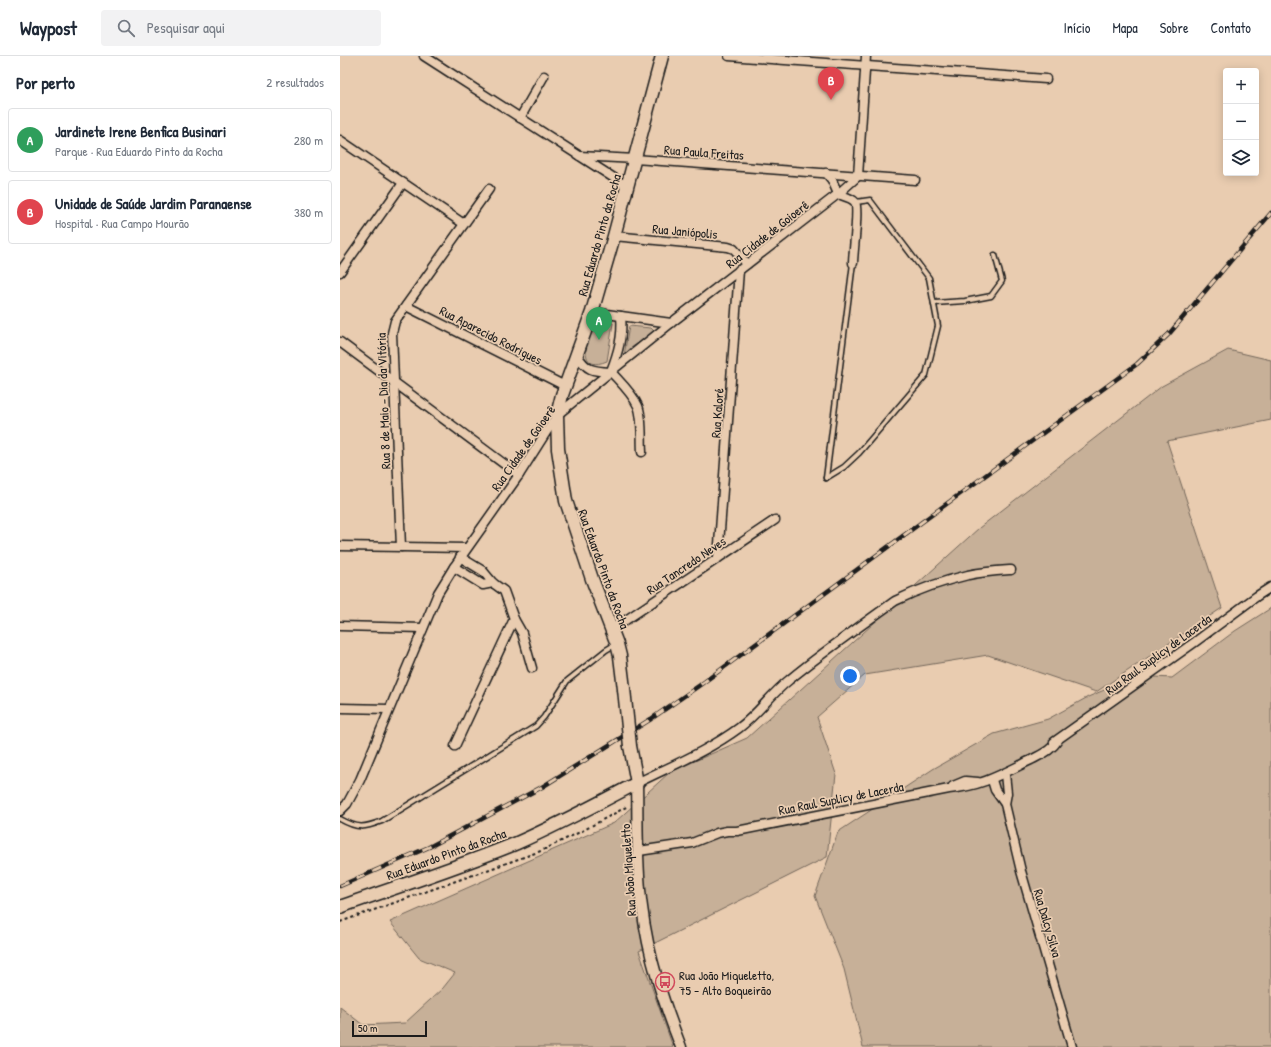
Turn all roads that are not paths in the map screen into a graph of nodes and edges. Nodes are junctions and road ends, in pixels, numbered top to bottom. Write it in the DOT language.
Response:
graph roads {
  1 [pos="424,56"];
  2 [pos="662,56"];
  3 [pos="729,56"];
  4 [pos="866,56"];
  5 [pos="787,58"];
  6 [pos="865,66"];
  7 [pos="544,76"];
  8 [pos="1046,79"];
  9 [pos="520,118"];
  10 [pos="340,140"];
  11 [pos="580,156"];
  12 [pos="635,159"];
  13 [pos="826,173"];
  14 [pos="858,176"];
  15 [pos="915,180"];
  16 [pos="403,183"];
  17 [pos="628,187"];
  18 [pos="489,189"];
  19 [pos="838,194"];
  20 [pos="855,202"];
  21 [pos="464,224"];
  22 [pos="614,236"];
  23 [pos="995,255"];
  24 [pos="853,263"];
  25 [pos="747,264"];
  26 [pos="739,270"];
  27 [pos="340,272"];
  28 [pos="934,303"];
  29 [pos="406,306"];
  30 [pos="592,312"];
  31 [pos="621,316"];
  32 [pos="671,323"];
  33 [pos="340,342"];
  34 [pos="577,355"];
  35 [pos="611,372"];
  36 [pos="394,382"];
  37 [pos="565,386"];
  38 [pos="557,414"];
  39 [pos="642,452"];
  40 [pos="519,475"];
  41 [pos="775,520"];
  42 [pos="340,546"];
  43 [pos="401,547"];
  44 [pos="466,548"];
  45 [pos="460,557"];
  46 [pos="718,558"];
  47 [pos="454,567"];
  48 [pos="1011,570"];
  49 [pos="493,583"];
  50 [pos="1271,587"];
  51 [pos="514,619"];
  52 [pos="340,626"];
  53 [pos="423,628"];
  54 [pos="611,630"];
  55 [pos="616,644"];
  56 [pos="532,668"];
  57 [pos="340,708"];
  58 [pos="389,709"];
  59 [pos="455,746"];
  60 [pos="1005,774"];
  61 [pos="992,780"];
  62 [pos="637,783"];
  63 [pos="1005,804"];
  64 [pos="340,811"];
  65 [pos="340,819"];
  66 [pos="639,851"];
  67 [pos="340,907"];
  68 [pos="681,1047"];
  69 [pos="1072,1047"];
  1 -- 9 [label="street, Rua Paula Freitas"];
  2 -- 12 [label="main road, Rua Eduardo Pinto da Rocha"];
  3 -- 5 [label="street"];
  4 -- 6 [label="street"];
  5 -- 6 [label="street"];
  6 -- 8 [label="street"];
  6 -- 14 [label="street"];
  7 -- 9 [label="street"];
  9 -- 11 [label="street, Rua Paula Freitas"];
  10 -- 16 [label="street"];
  11 -- 12 [label="street, Rua Paula Freitas"];
  11 -- 17 [label="street, Rua Paula Freitas"];
  12 -- 13 [label="street, Rua Paula Freitas"];
  12 -- 17 [label="main road, Rua Eduardo Pinto da Rocha"];
  13 -- 14 [label="street, Rua Paula Freitas"];
  13 -- 19 [label="street"];
  14 -- 15 [label="street, Rua Paula Freitas"];
  14 -- 19 [label="street, Rua Cidade de Goioerê"];
  16 -- 21 [label="street"];
  16 -- 27 [label="street"];
  17 -- 22 [label="main road, Rua Eduardo Pinto da Rocha"];
  18 -- 21 [label="street, Rua 8 de Maio - Dia da Vitória"];
  19 -- 20 [label="street"];
  19 -- 25 [label="street, Rua Cidade de Goioerê"];
  20 -- 24 [label="street"];
  20 -- 28 [label="lane"];
  21 -- 29 [label="street, Rua 8 de Maio - Dia da Vitória"];
  22 -- 25 [label="street, Rua Janiópolis"];
  22 -- 30 [label="main road, Rua Eduardo Pinto da Rocha"];
  23 -- 28 [label="lane"];
  24 -- 28 [label="lane"];
  25 -- 26 [label="street, Rua Cidade de Goioerê"];
  26 -- 32 [label="street, Rua Cidade de Goioerê"];
  26 -- 46 [label="street, Rua Kaloré"];
  29 -- 36 [label="street, Rua 8 de Maio - Dia da Vitória"];
  29 -- 37 [label="street, Rua Aparecido Rodrigues"];
  30 -- 31 [label="street"];
  30 -- 34 [label="main road, Rua Eduardo Pinto da Rocha"];
  31 -- 32 [label="street"];
  31 -- 35 [label="street"];
  32 -- 35 [label="street, Rua Cidade de Goioerê"];
  33 -- 36 [label="street"];
  34 -- 35 [label="street"];
  34 -- 37 [label="main road, Rua Eduardo Pinto da Rocha"];
  35 -- 38 [label="street, Rua Cidade de Goioerê"];
  35 -- 39 [label="street"];
  36 -- 40 [label="street"];
  36 -- 43 [label="street, Rua 8 de Maio - Dia da Vitória"];
  37 -- 38 [label="main road, Rua Eduardo Pinto da Rocha"];
  38 -- 40 [label="street, Rua Cidade de Goioerê"];
  38 -- 54 [label="main road, Rua Eduardo Pinto da Rocha"];
  40 -- 44 [label="street, Rua Cidade de Goioerê"];
  41 -- 46 [label="street, Rua Tancredo Neves"];
  42 -- 43 [label="street"];
  43 -- 44 [label="street"];
  44 -- 45 [label="street, Rua Cidade de Goioerê"];
  45 -- 47 [label="street, Rua Cidade de Goioerê"];
  45 -- 49 [label="street"];
  46 -- 54 [label="street, Rua Tancredo Neves"];
  47 -- 49 [label="street"];
  47 -- 53 [label="street, Rua Cidade de Goioerê"];
  48 -- 62 [label="street"];
  49 -- 51 [label="street"];
  50 -- 60 [label="street, Rua Raul Suplicy de Lacerda"];
  51 -- 56 [label="street"];
  51 -- 59 [label="street"];
  52 -- 53 [label="street"];
  53 -- 58 [label="street, Rua Cidade de Goioerê"];
  54 -- 55 [label="main road, Rua Eduardo Pinto da Rocha"];
  55 -- 62 [label="main road, Rua Eduardo Pinto da Rocha, bridge"];
  55 -- 65 [label="lane"];
  57 -- 58 [label="street"];
  58 -- 64 [label="street, Rua Cidade de Goioerê"];
  60 -- 61 [label="street, Rua Raul Suplicy de Lacerda"];
  60 -- 63 [label="street, Rua Dalcy Silva"];
  61 -- 63 [label="street, Rua Dalcy Silva"];
  61 -- 66 [label="street, Rua Raul Suplicy de Lacerda"];
  62 -- 66 [label="street, Rua João Miqueletto"];
  62 -- 67 [label="main road, Rua Eduardo Pinto da Rocha"];
  63 -- 69 [label="street, Rua Dalcy Silva"];
  66 -- 68 [label="street, Rua João Miqueletto"];
}
